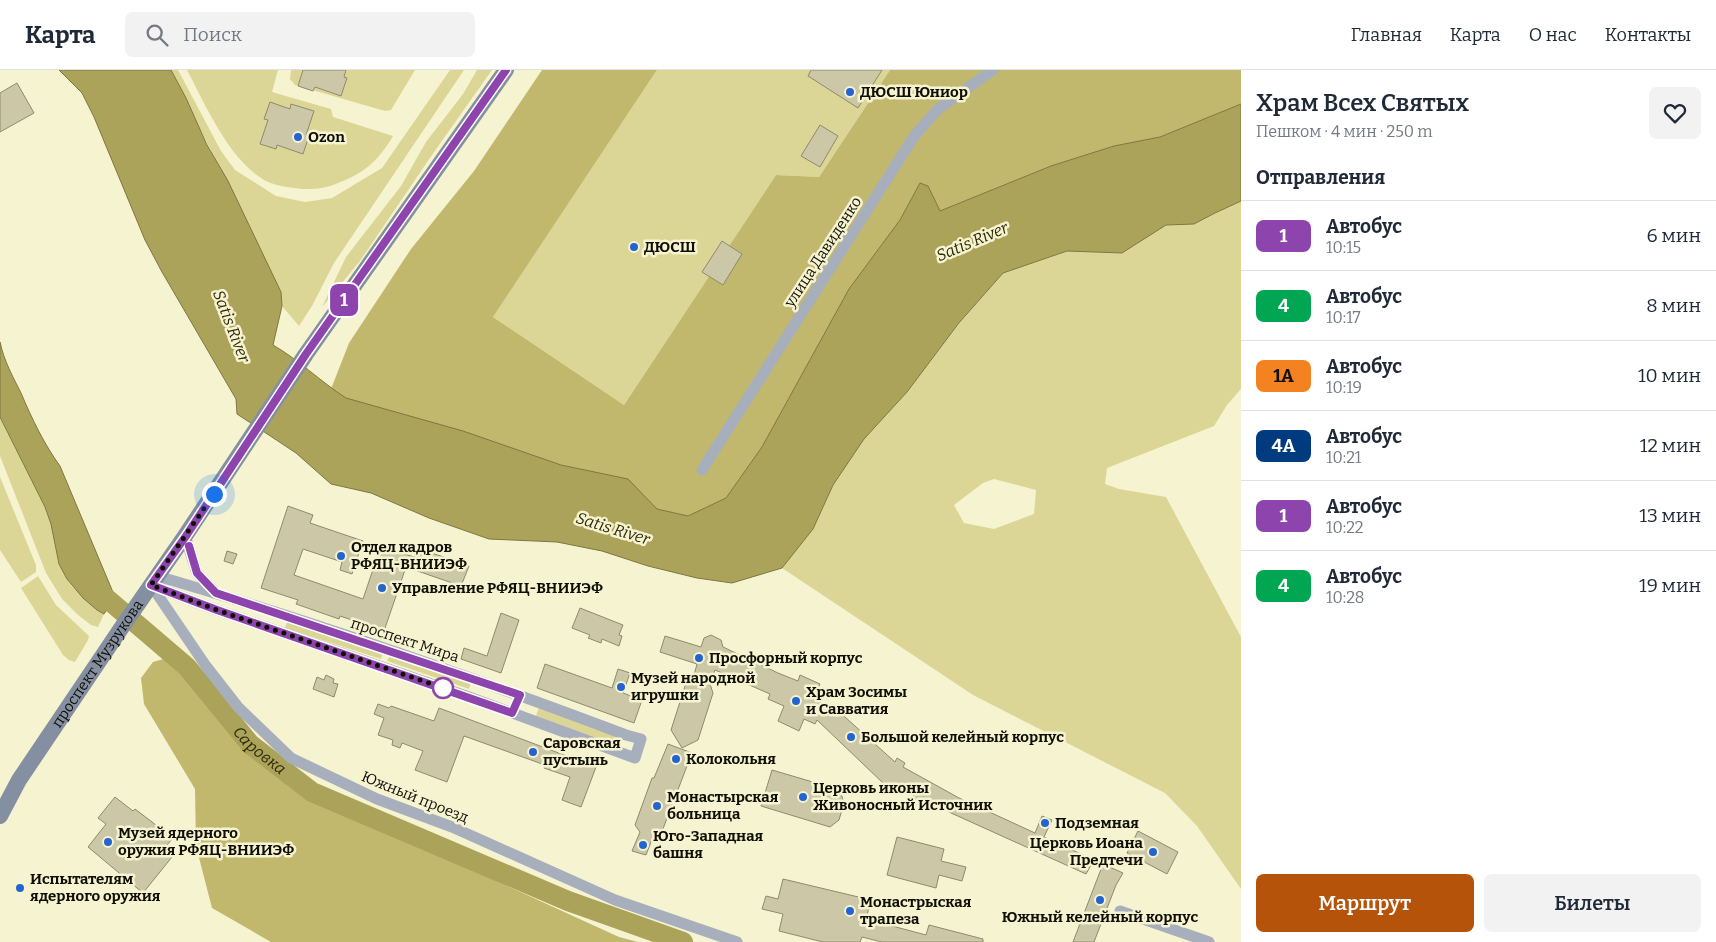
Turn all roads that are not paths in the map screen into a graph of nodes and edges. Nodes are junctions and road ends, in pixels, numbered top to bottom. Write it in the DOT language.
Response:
graph roads {
  1 [pos="506,70"];
  2 [pos="993,70"];
  3 [pos="702,470"];
  4 [pos="186,536"];
  5 [pos="150,587"];
  6 [pos="216,593"];
  7 [pos="0,816"];
  8 [pos="1120,911"];
  9 [pos="737,942"];
  10 [pos="1209,942"];
  1 -- 4 [label="main road, проспект Музрукова"];
  2 -- 3 [label="street, улица Давиденко"];
  4 -- 5 [label="main road, проспект Музрукова"];
  4 -- 6 [label="street"];
  5 -- 6 [label="street, проспект Мира"];
  5 -- 6 [label="street, проспект Мира"];
  5 -- 7 [label="main road, проспект Музрукова"];
  5 -- 9 [label="street, Южный проезд"];
  8 -- 10 [label="street"];
}
